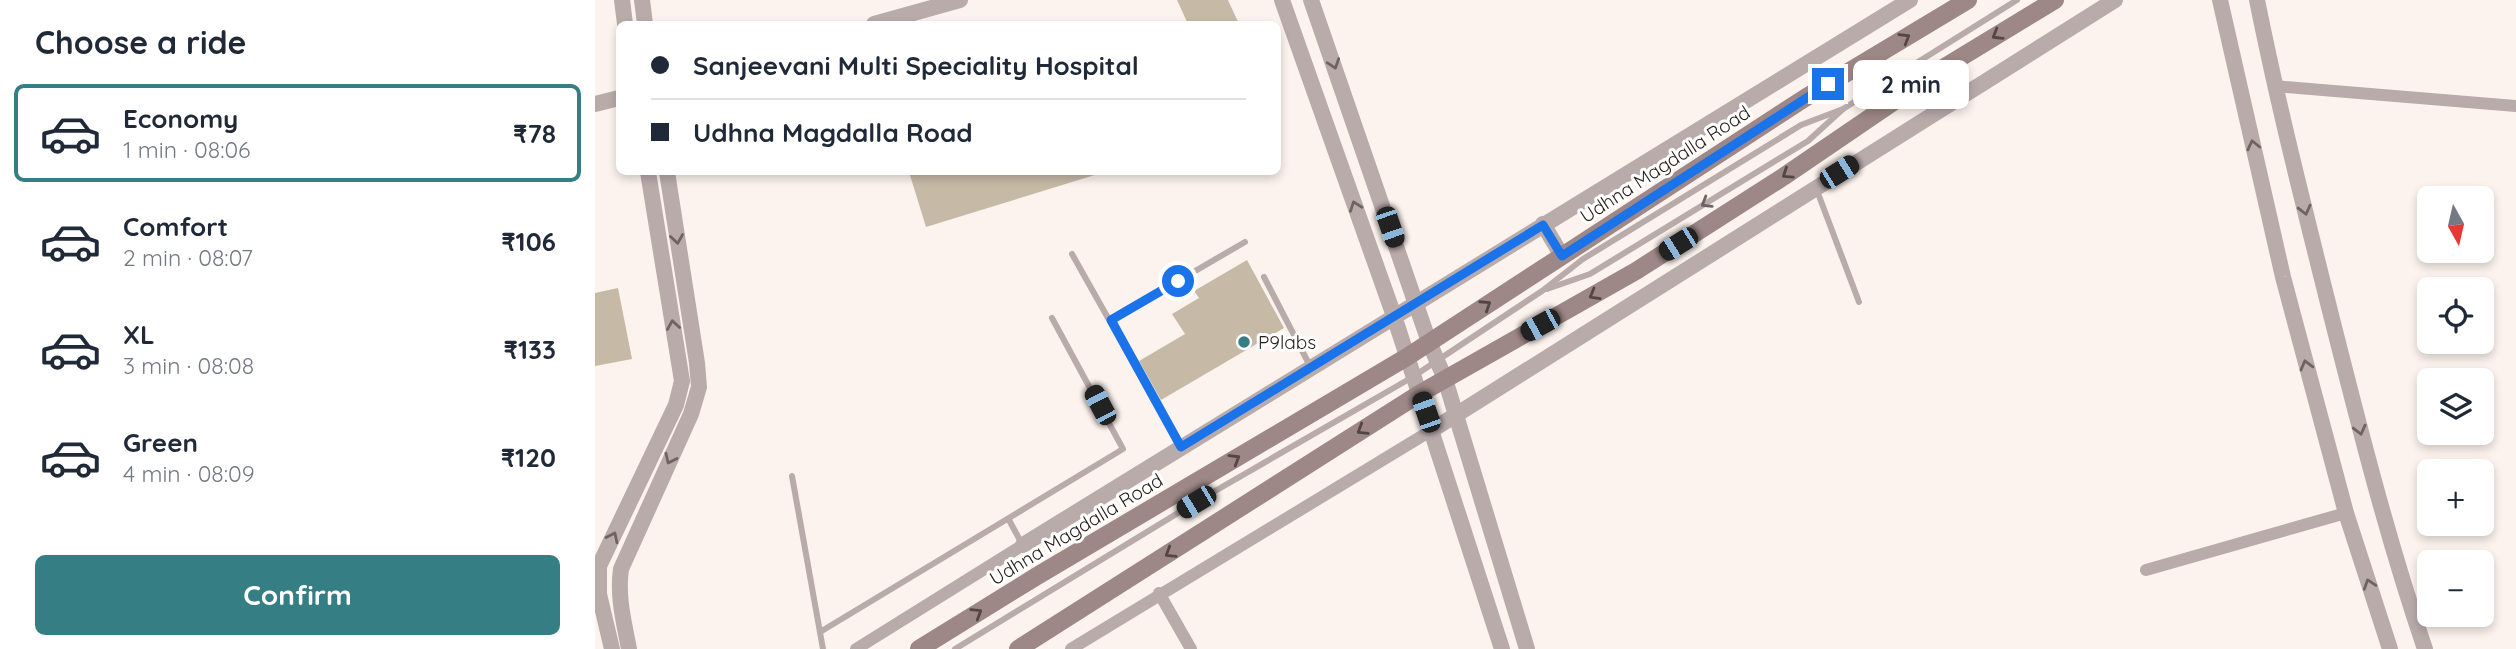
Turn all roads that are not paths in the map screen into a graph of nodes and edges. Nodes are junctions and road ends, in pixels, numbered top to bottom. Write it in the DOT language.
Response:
graph roads {
  1 [pos="622,0"];
  2 [pos="642,0"];
  3 [pos="1282,0"];
  4 [pos="1311,0"];
  5 [pos="1910,0"];
  6 [pos="1968,0"];
  7 [pos="2017,0"];
  8 [pos="2055,0"];
  9 [pos="2115,0"];
  10 [pos="2220,0"];
  11 [pos="2257,0"];
  12 [pos="955,1"];
  13 [pos="625,21"];
  14 [pos="645,21"];
  15 [pos="885,21"];
  16 [pos="2274,86"];
  17 [pos="616,99"];
  18 [pos="595,104"];
  19 [pos="2516,106"];
  20 [pos="1843,109"];
  21 [pos="648,175"];
  22 [pos="667,175"];
  23 [pos="1816,187"];
  24 [pos="1543,225"];
  25 [pos="1245,242"];
  26 [pos="1073,254"];
  27 [pos="1562,256"];
  28 [pos="1264,277"];
  29 [pos="1542,291"];
  30 [pos="1859,302"];
  31 [pos="1416,303"];
  32 [pos="1394,316"];
  33 [pos="1052,318"];
  34 [pos="1111,320"];
  35 [pos="1429,342"];
  36 [pos="1407,357"];
  37 [pos="1437,361"];
  38 [pos="1311,368"];
  39 [pos="1414,376"];
  40 [pos="1445,379"];
  41 [pos="1419,394"];
  42 [pos="1455,415"];
  43 [pos="1432,430"];
  44 [pos="1181,447"];
  45 [pos="792,476"];
  46 [pos="2346,513"];
  47 [pos="1009,520"];
  48 [pos="1023,545"];
  49 [pos="2145,570"];
  50 [pos="597,584"];
  51 [pos="1159,593"];
  52 [pos="820,632"];
  53 [pos="612,649"];
  54 [pos="629,649"];
  55 [pos="823,649"];
  56 [pos="856,649"];
  57 [pos="919,649"];
  58 [pos="955,649"];
  59 [pos="1018,649"];
  60 [pos="1071,649"];
  61 [pos="1191,649"];
  62 [pos="1502,649"];
  63 [pos="1527,649"];
  64 [pos="2390,649"];
  65 [pos="2425,649"];
  1 -- 13 [label="street"];
  2 -- 14 [label="street"];
  32 -- 3 [label="street, one-way"];
  4 -- 31 [label="street, one-way"];
  5 -- 24 [label="street"];
  27 -- 6 [label="main road, Udhna Magdalla Road, one-way"];
  7 -- 20 [label="lane"];
  8 -- 40 [label="main road, one-way"];
  9 -- 23 [label="street"];
  46 -- 10 [label="street, one-way"];
  11 -- 16 [label="street"];
  12 -- 15 [label="street"];
  16 -- 19 [label="street"];
  16 -- 65 [label="street, one-way"];
  17 -- 18 [label="street"];
  20 -- 29 [label="lane"];
  20 -- 29 [label="lane, one-way"];
  50 -- 21 [label="street, one-way"];
  22 -- 54 [label="street, one-way"];
  23 -- 30 [label="lane"];
  23 -- 42 [label="street"];
  24 -- 27 [label="street"];
  24 -- 31 [label="street"];
  25 -- 34 [label="lane"];
  26 -- 34 [label="lane"];
  35 -- 27 [label="main road, Udhna Magdalla Road, one-way"];
  28 -- 38 [label="lane"];
  29 -- 37 [label="lane"];
  31 -- 32 [label="street"];
  31 -- 35 [label="street"];
  32 -- 36 [label="street"];
  32 -- 38 [label="street"];
  33 -- 47 [label="lane"];
  34 -- 44 [label="lane"];
  35 -- 36 [label="main road, Udhna Magdalla Road"];
  35 -- 37 [label="street"];
  36 -- 39 [label="street"];
  57 -- 36 [label="main road, Udhna Magdalla Road, one-way"];
  37 -- 39 [label="lane"];
  37 -- 40 [label="street"];
  38 -- 44 [label="street"];
  39 -- 41 [label="street"];
  39 -- 58 [label="lane"];
  40 -- 41 [label="main road"];
  40 -- 42 [label="street"];
  41 -- 43 [label="street"];
  41 -- 59 [label="main road, one-way"];
  42 -- 43 [label="street"];
  42 -- 63 [label="street"];
  43 -- 51 [label="street"];
  43 -- 62 [label="street"];
  44 -- 48 [label="street"];
  45 -- 52 [label="lane"];
  46 -- 49 [label="street"];
  64 -- 46 [label="street, one-way"];
  47 -- 48 [label="lane"];
  47 -- 52 [label="lane"];
  48 -- 56 [label="street"];
  50 -- 53 [label="street"];
  51 -- 60 [label="street"];
  51 -- 61 [label="street"];
  52 -- 55 [label="lane"];
}
